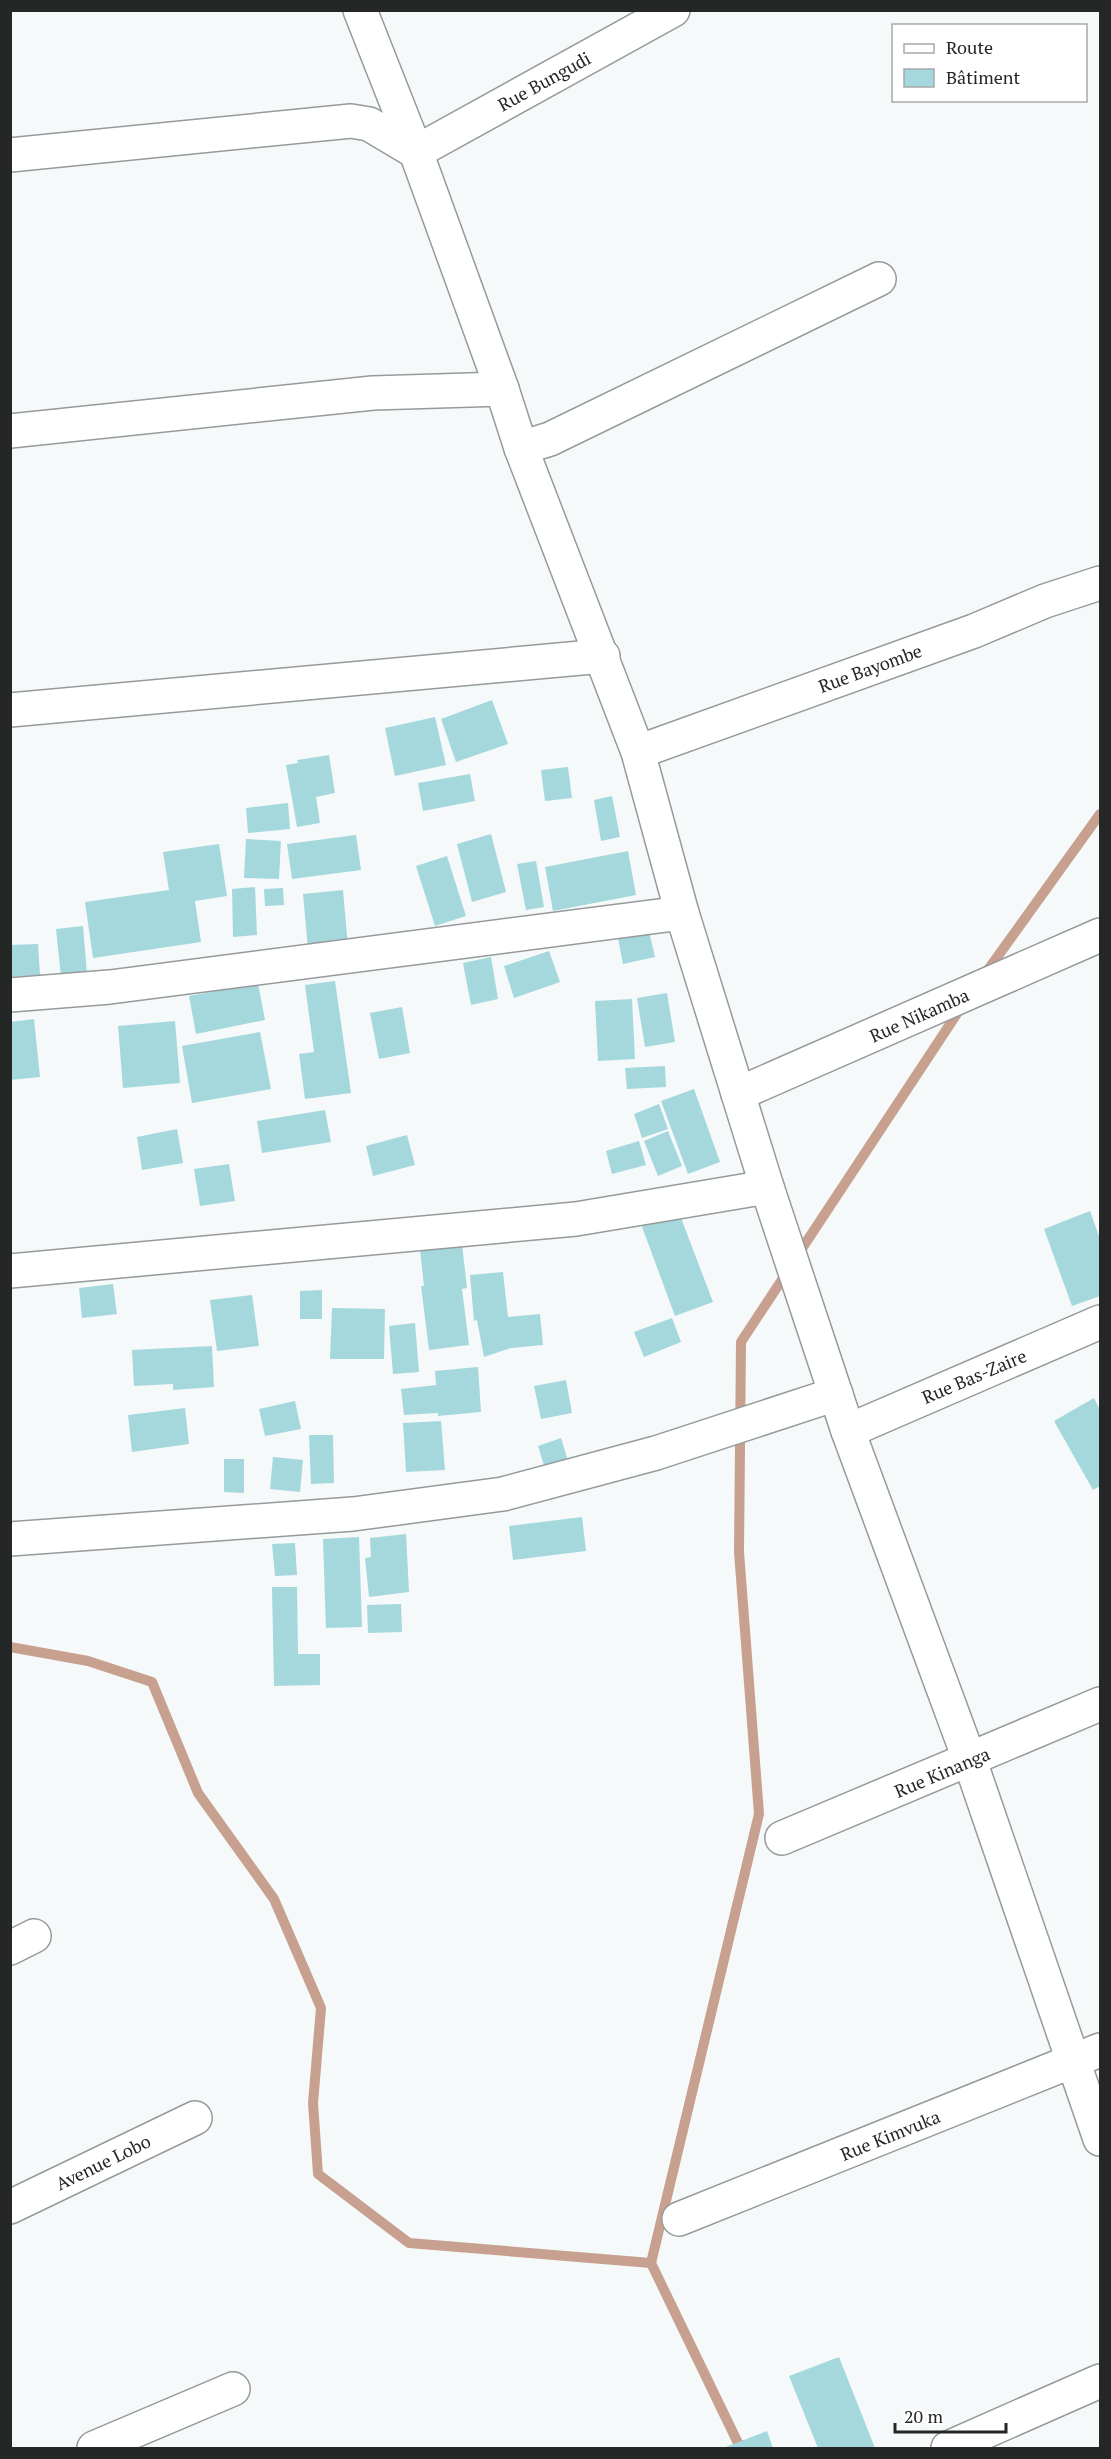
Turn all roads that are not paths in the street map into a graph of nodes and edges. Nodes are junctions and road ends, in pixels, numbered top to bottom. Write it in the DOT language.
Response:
graph roads {
  1 [pos="360,10"];
  2 [pos="673,10"];
  3 [pos="416,152"];
  4 [pos="10,155"];
  5 [pos="879,279"];
  6 [pos="502,389"];
  7 [pos="10,431"];
  8 [pos="521,448"];
  9 [pos="1101,583"];
  10 [pos="603,656"];
  11 [pos="10,710"];
  12 [pos="638,752"];
  13 [pos="682,914"];
  14 [pos="1101,935"];
  15 [pos="10,995"];
  16 [pos="738,1094"];
  17 [pos="767,1187"];
  18 [pos="10,1271"];
  19 [pos="1101,1322"];
  20 [pos="836,1394"];
  21 [pos="848,1431"];
  22 [pos="10,1539"];
  23 [pos="1101,1704"];
  24 [pos="970,1761"];
  25 [pos="782,1838"];
  26 [pos="1087,2056"];
  27 [pos="195,2118"];
  28 [pos="1101,2139"];
  29 [pos="10,2207"];
  30 [pos="679,2219"];
  31 [pos="1101,2381"];
  32 [pos="233,2389"];
  33 [pos="94,2448"];
  34 [pos="948,2448"];
  1 -- 3 [label="street"];
  2 -- 3 [label="street, Rue Bungudi"];
  3 -- 4 [label="street"];
  3 -- 6 [label="street"];
  5 -- 8 [label="street"];
  6 -- 7 [label="street"];
  6 -- 8 [label="street"];
  8 -- 10 [label="street"];
  9 -- 12 [label="street, Rue Bayombe"];
  10 -- 11 [label="street"];
  10 -- 12 [label="street"];
  12 -- 13 [label="street"];
  13 -- 15 [label="street"];
  13 -- 16 [label="street"];
  14 -- 16 [label="street, Rue Nikamba"];
  16 -- 17 [label="street"];
  17 -- 18 [label="street"];
  17 -- 20 [label="street"];
  19 -- 21 [label="street, Rue Bas-Zaire"];
  20 -- 21 [label="street"];
  20 -- 22 [label="street"];
  21 -- 24 [label="street"];
  23 -- 24 [label="street, Rue Kinanga"];
  24 -- 25 [label="street, Rue Kinanga"];
  24 -- 26 [label="street"];
  26 -- 28 [label="street"];
  26 -- 30 [label="street, Rue Kimvuka"];
  27 -- 29 [label="street, Avenue Lobo"];
  31 -- 34 [label="street"];
  32 -- 33 [label="street"];
}
